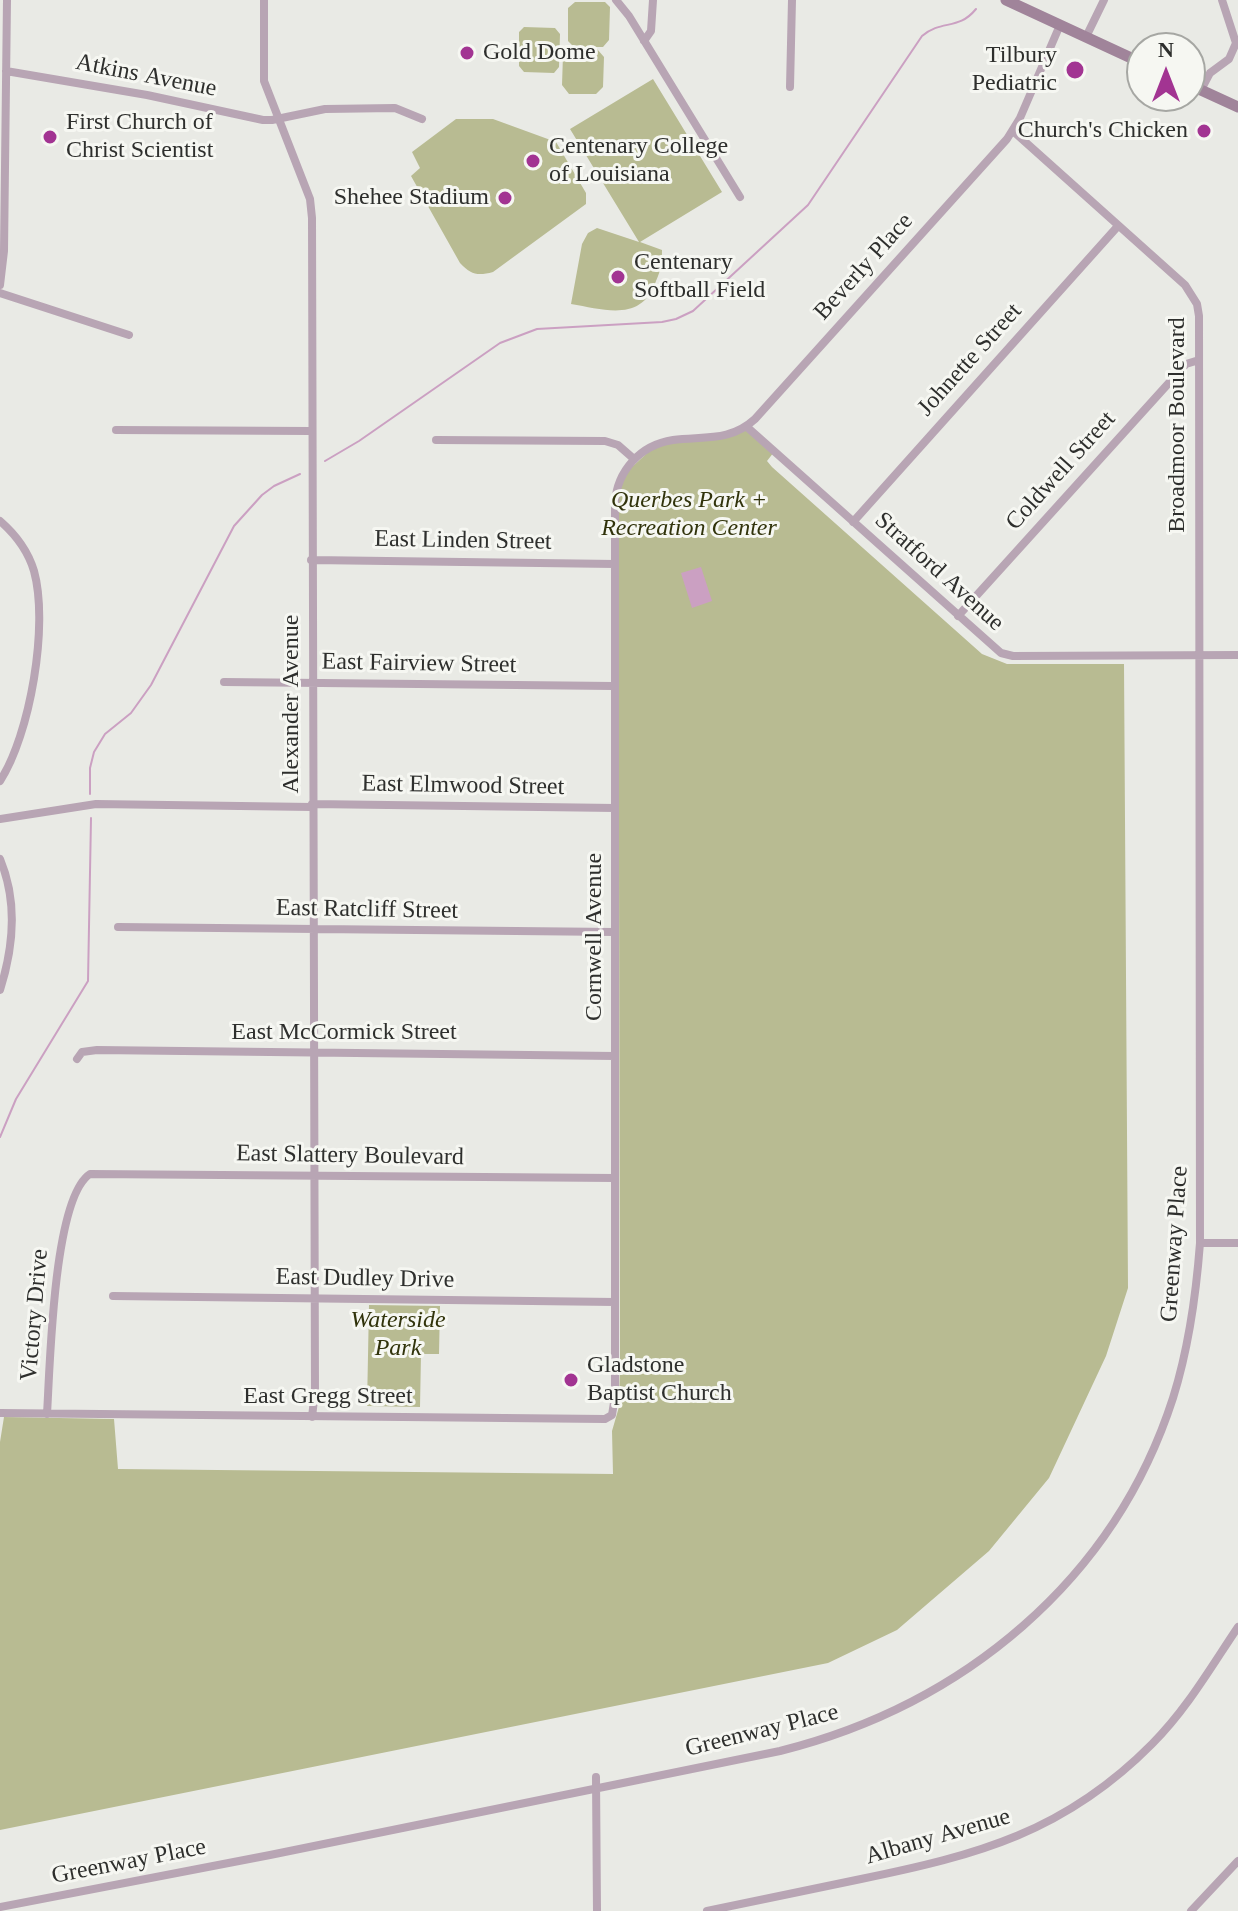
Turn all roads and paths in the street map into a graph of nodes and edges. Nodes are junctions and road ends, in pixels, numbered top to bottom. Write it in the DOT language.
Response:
graph roads {
  1 [pos="7,0"];
  2 [pos="264,0"];
  3 [pos="616,0"];
  4 [pos="653,0"];
  5 [pos="792,0"];
  6 [pos="1006,0"];
  7 [pos="1104,0"];
  8 [pos="1222,0"];
  9 [pos="1060,25"];
  10 [pos="1086,37"];
  11 [pos="644,41"];
  12 [pos="1126,56"];
  13 [pos="4,69"];
  14 [pos="1206,77"];
  15 [pos="790,87"];
  16 [pos="1206,93"];
  17 [pos="1238,107"];
  18 [pos="278,119"];
  19 [pos="422,119"];
  20 [pos="1013,131"];
  21 [pos="2,191"];
  22 [pos="740,197"];
  23 [pos="1118,226"];
  24 [pos="0,285"];
  25 [pos="0,293"];
  26 [pos="129,335"];
  27 [pos="1199,360"];
  28 [pos="747,427"];
  29 [pos="116,430"];
  30 [pos="311,431"];
  31 [pos="436,440"];
  32 [pos="634,459"];
  33 [pos="0,521"];
  34 [pos="853,522"];
  35 [pos="311,560"];
  36 [pos="615,564"];
  37 [pos="958,616"];
  38 [pos="1199,655"];
  39 [pos="1238,655"];
  40 [pos="224,682"];
  41 [pos="312,683"];
  42 [pos="613,686"];
  43 [pos="0,781"];
  44 [pos="312,805"];
  45 [pos="615,808"];
  46 [pos="0,819"];
  47 [pos="0,859"];
  48 [pos="118,927"];
  49 [pos="312,929"];
  50 [pos="615,932"];
  51 [pos="0,990"];
  52 [pos="312,1053"];
  53 [pos="615,1056"];
  54 [pos="77,1059"];
  55 [pos="312,1175"];
  56 [pos="86,1177"];
  57 [pos="615,1178"];
  58 [pos="1200,1243"];
  59 [pos="1238,1243"];
  60 [pos="113,1296"];
  61 [pos="313,1298"];
  62 [pos="615,1302"];
  63 [pos="0,1413"];
  64 [pos="47,1414"];
  65 [pos="312,1417"];
  66 [pos="607,1418"];
  67 [pos="1238,1627"];
  68 [pos="596,1777"];
  69 [pos="597,1789"];
  70 [pos="1238,1861"];
  71 [pos="0,1907"];
  72 [pos="597,1911"];
  73 [pos="707,1911"];
  74 [pos="1191,1911"];
  1 -- 13 [label="street"];
  2 -- 18 [label="street, Alexander Avenue"];
  3 -- 11 [label="street"];
  4 -- 11 [label="street"];
  5 -- 15 [label="street"];
  6 -- 9 [label="main road"];
  7 -- 10 [label="street"];
  8 -- 14 [label="street"];
  9 -- 10 [label="main road"];
  9 -- 20 [label="street, Beverly Place"];
  10 -- 12 [label="main road"];
  11 -- 22 [label="street"];
  13 -- 18 [label="street, Atkins Avenue"];
  13 -- 21 [label="street"];
  16 -- 17 [label="main road"];
  18 -- 19 [label="street, Atkins Avenue"];
  18 -- 30 [label="street, Alexander Avenue"];
  20 -- 23 [label="street, Broadmoor Boulevard"];
  20 -- 28 [label="street, Beverly Place"];
  21 -- 24 [label="street"];
  23 -- 27 [label="street, Broadmoor Boulevard"];
  23 -- 34 [label="street, Johnette Street"];
  25 -- 26 [label="street"];
  27 -- 37 [label="street, Coldwell Street"];
  27 -- 38 [label="street, Broadmoor Boulevard"];
  28 -- 32 [label="street"];
  28 -- 34 [label="street, Stratford Avenue"];
  29 -- 30 [label="street"];
  30 -- 35 [label="street, Alexander Avenue"];
  31 -- 32 [label="street"];
  32 -- 36 [label="street, Cornwell Avenue"];
  33 -- 43 [label="street"];
  34 -- 37 [label="street, Stratford Avenue"];
  35 -- 36 [label="street, East Linden Street"];
  35 -- 41 [label="street, Alexander Avenue"];
  36 -- 42 [label="street, Cornwell Avenue"];
  37 -- 38 [label="street, Stratford Avenue"];
  38 -- 39 [label="street, Stratford Avenue"];
  38 -- 58 [label="street, Greenway Place"];
  40 -- 41 [label="street, East Fairview Street"];
  41 -- 42 [label="street, East Fairview Street"];
  41 -- 44 [label="street, Alexander Avenue"];
  42 -- 45 [label="street, Cornwell Avenue"];
  44 -- 45 [label="street, East Elmwood Street"];
  44 -- 46 [label="street, East Elmwood Street"];
  44 -- 49 [label="street, Alexander Avenue"];
  45 -- 50 [label="street, Cornwell Avenue"];
  47 -- 51 [label="street"];
  48 -- 49 [label="street, East Ratcliff Street"];
  49 -- 50 [label="street, East Ratcliff Street"];
  49 -- 52 [label="street, Alexander Avenue"];
  50 -- 53 [label="street, Cornwell Avenue"];
  52 -- 53 [label="street, East McCormick Street"];
  52 -- 54 [label="street, East McCormick Street"];
  52 -- 55 [label="street, Alexander Avenue"];
  53 -- 57 [label="street, Cornwell Avenue"];
  55 -- 56 [label="street, East Slattery Boulevard"];
  55 -- 57 [label="street, East Slattery Boulevard"];
  55 -- 61 [label="street, Alexander Avenue"];
  56 -- 64 [label="street, Victory Drive"];
  57 -- 62 [label="street, Cornwell Avenue"];
  58 -- 59 [label="street"];
  58 -- 69 [label="street, Greenway Place"];
  60 -- 61 [label="street, East Dudley Drive"];
  61 -- 62 [label="street, East Dudley Drive"];
  61 -- 65 [label="street, Alexander Avenue"];
  62 -- 66 [label="street, Cornwell Avenue"];
  63 -- 64 [label="street, East Gregg Street"];
  64 -- 65 [label="street, East Gregg Street"];
  65 -- 66 [label="street, East Gregg Street"];
  67 -- 73 [label="street, Albany Avenue"];
  68 -- 69 [label="street"];
  69 -- 71 [label="street, Greenway Place"];
  69 -- 72 [label="street"];
  70 -- 74 [label="street"];
}
